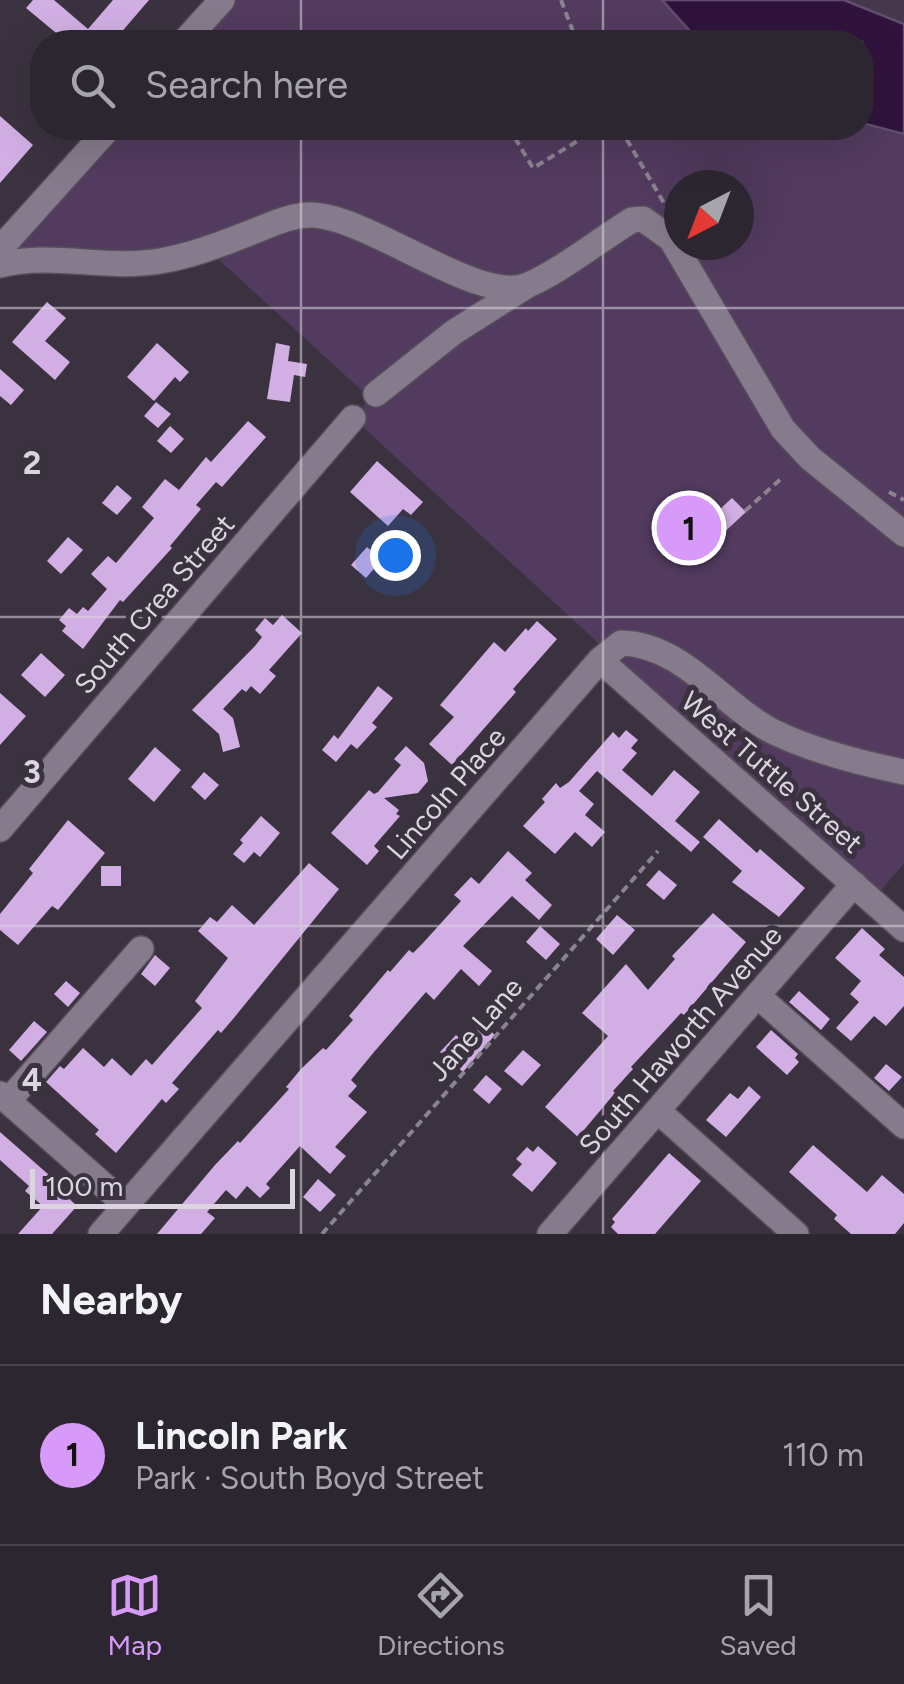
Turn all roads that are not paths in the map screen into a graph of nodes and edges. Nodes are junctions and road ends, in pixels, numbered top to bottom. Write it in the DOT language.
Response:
graph roads {
  1 [pos="222,0"];
  2 [pos="195,30"];
  3 [pos="97,140"];
  4 [pos="0,250"];
  5 [pos="0,265"];
  6 [pos="525,287"];
  7 [pos="376,394"];
  8 [pos="353,418"];
  9 [pos="904,534"];
  10 [pos="600,660"];
  11 [pos="904,772"];
  12 [pos="0,829"];
  13 [pos="854,884"];
  14 [pos="904,929"];
  15 [pos="141,949"];
  16 [pos="758,996"];
  17 [pos="2,1097"];
  18 [pos="658,1112"];
  19 [pos="904,1126"];
  20 [pos="126,1205"];
  21 [pos="100,1234"];
  22 [pos="550,1234"];
  23 [pos="796,1234"];
  1 -- 2 [label="street"];
  3 -- 4 [label="street"];
  5 -- 6 [label="street"];
  6 -- 7 [label="street"];
  6 -- 9 [label="street"];
  8 -- 12 [label="street, South Crea Street"];
  10 -- 11 [label="street"];
  10 -- 13 [label="street, West Tuttle Street"];
  10 -- 20 [label="street, Lincoln Place"];
  13 -- 14 [label="street, West Tuttle Street"];
  13 -- 16 [label="street, South Haworth Avenue"];
  15 -- 17 [label="street"];
  16 -- 18 [label="street, South Haworth Avenue"];
  16 -- 19 [label="street"];
  17 -- 20 [label="street"];
  18 -- 22 [label="street, South Haworth Avenue"];
  18 -- 23 [label="street"];
  20 -- 21 [label="street, Lincoln Place"];
}
